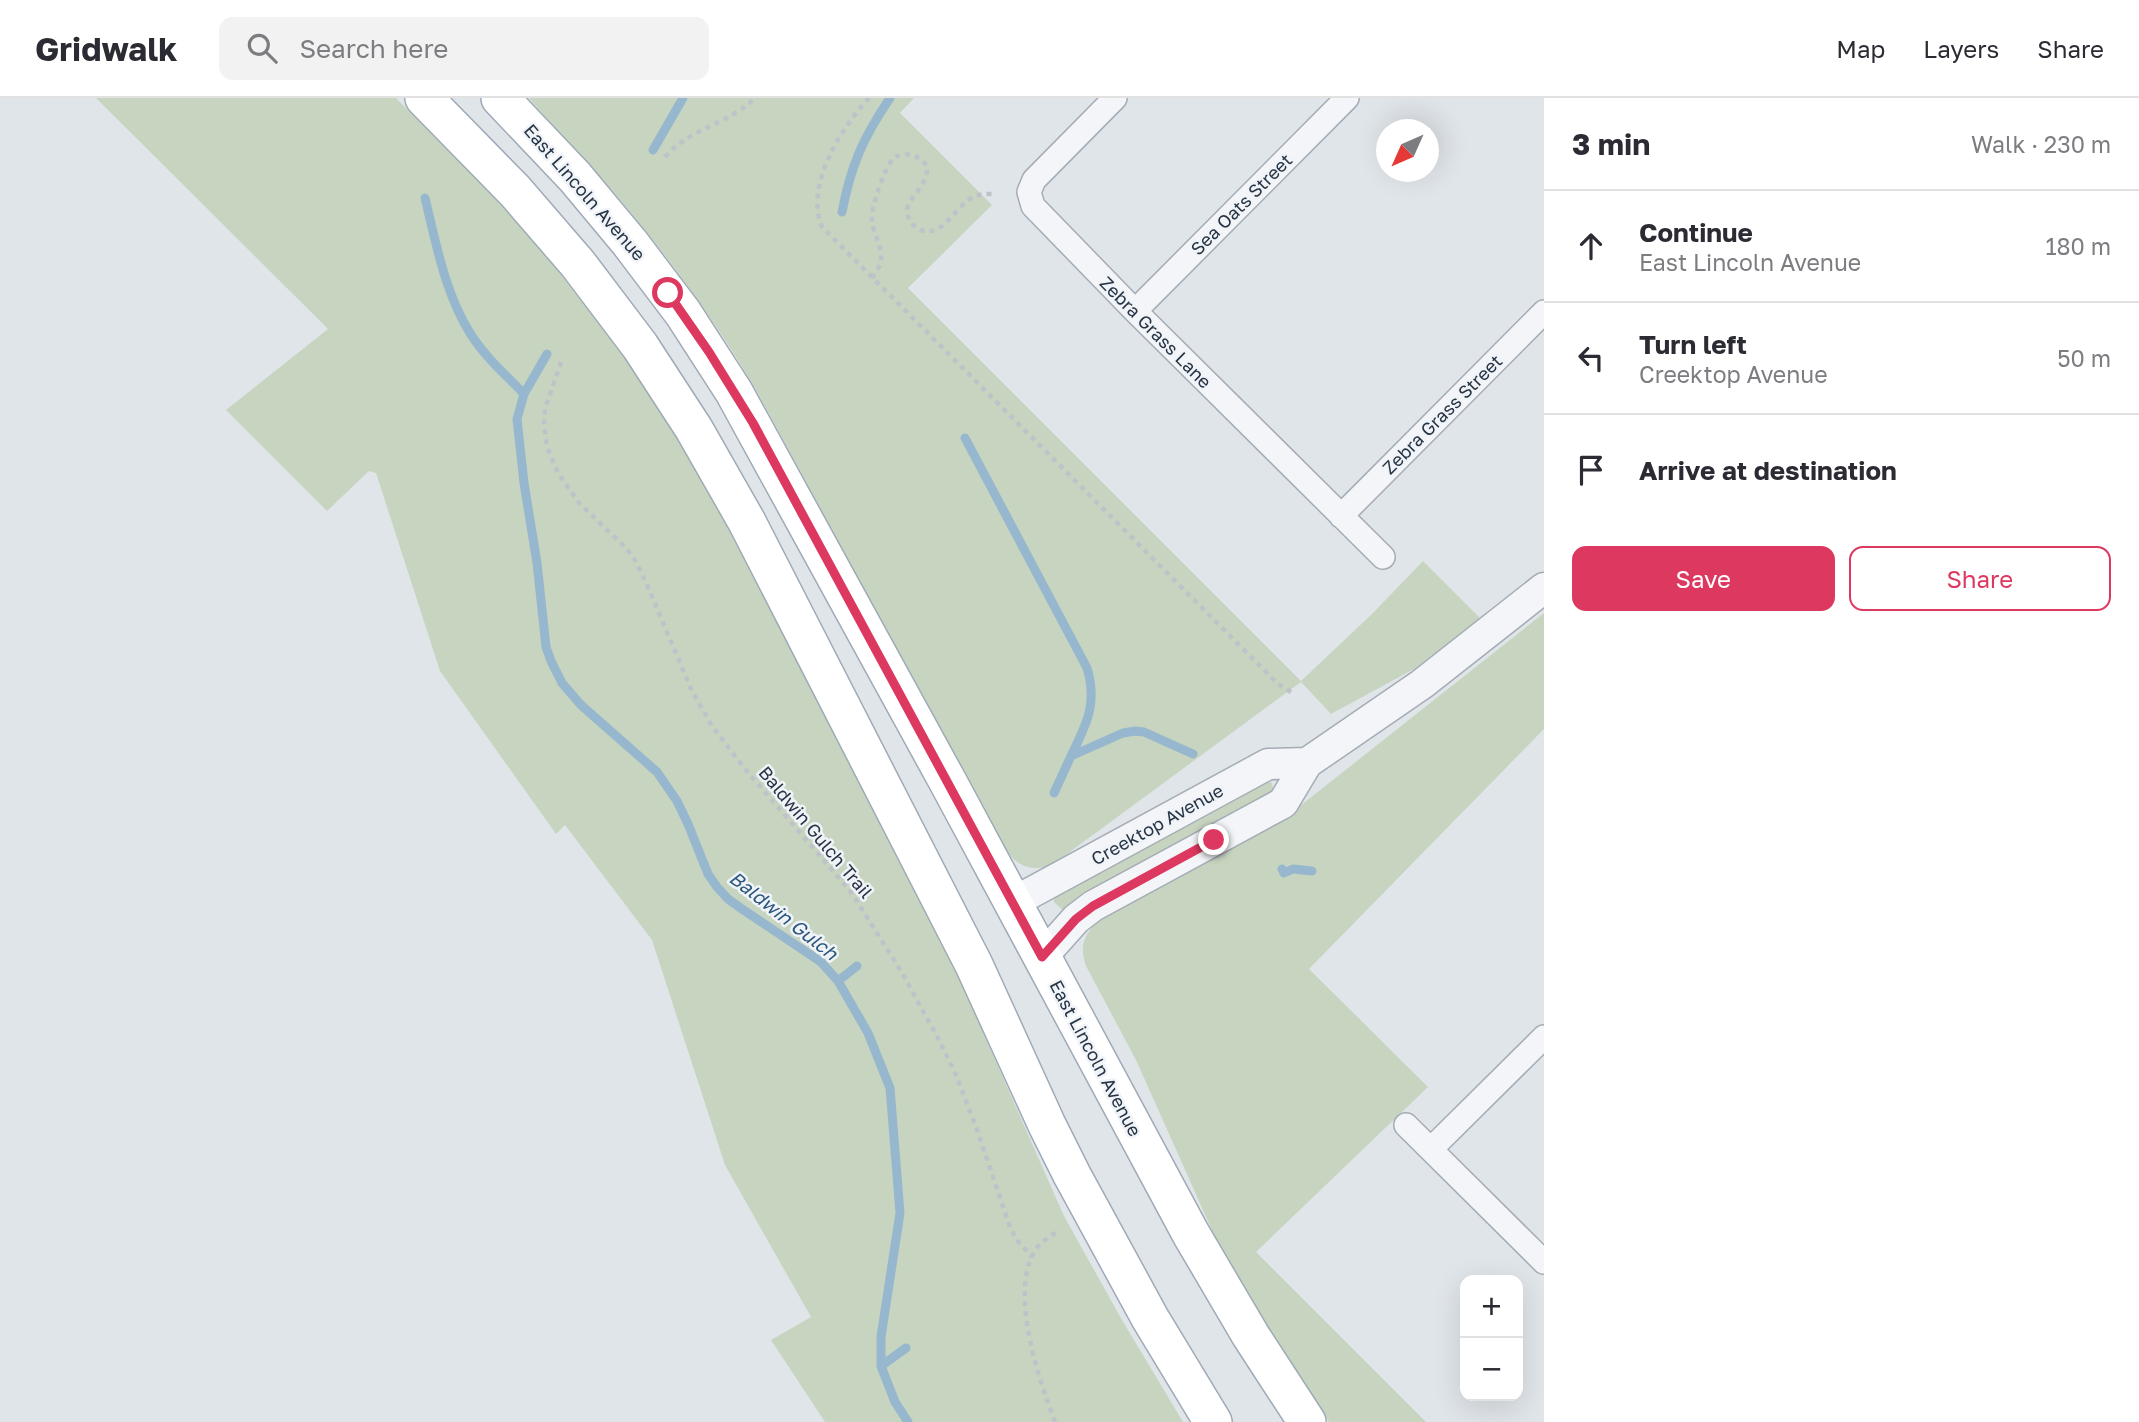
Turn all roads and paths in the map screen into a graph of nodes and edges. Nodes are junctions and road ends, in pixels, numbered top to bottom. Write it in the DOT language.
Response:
graph roads {
  1 [pos="424,98"];
  2 [pos="500,98"];
  3 [pos="755,98"];
  4 [pos="869,98"];
  5 [pos="1115,98"];
  6 [pos="1347,98"];
  7 [pos="665,157"];
  8 [pos="992,194"];
  9 [pos="872,278"];
  10 [pos="1135,311"];
  11 [pos="1544,312"];
  12 [pos="561,362"];
  13 [pos="1341,516"];
  14 [pos="1383,557"];
  15 [pos="1544,588"];
  16 [pos="1291,692"];
  17 [pos="1307,763"];
  18 [pos="1012,903"];
  19 [pos="1042,957"];
  20 [pos="1544,1037"];
  21 [pos="1406,1125"];
  22 [pos="1431,1149"];
  23 [pos="1057,1232"];
  24 [pos="1032,1257"];
  25 [pos="1544,1262"];
  26 [pos="1055,1422"];
  27 [pos="1213,1422"];
  28 [pos="1307,1422"];
  1 -- 27 [label="main road"];
  2 -- 18 [label="main road, East Lincoln Avenue"];
  3 -- 7 [label="path"];
  4 -- 9 [label="path"];
  5 -- 10 [label="street, Zebra Grass Lane"];
  6 -- 10 [label="street, Sea Oats Street"];
  8 -- 9 [label="path"];
  9 -- 16 [label="path"];
  10 -- 13 [label="street, Zebra Grass Lane"];
  11 -- 13 [label="street, Zebra Grass Street"];
  12 -- 24 [label="path, Baldwin Gulch Trail"];
  13 -- 14 [label="street, Zebra Grass Lane"];
  15 -- 17 [label="street"];
  17 -- 18 [label="street, Creektop Avenue"];
  17 -- 19 [label="street"];
  18 -- 19 [label="main road, East Lincoln Avenue"];
  19 -- 28 [label="main road, East Lincoln Avenue"];
  20 -- 22 [label="street"];
  21 -- 22 [label="street"];
  22 -- 25 [label="street"];
  23 -- 24 [label="path"];
  24 -- 26 [label="path"];
}
